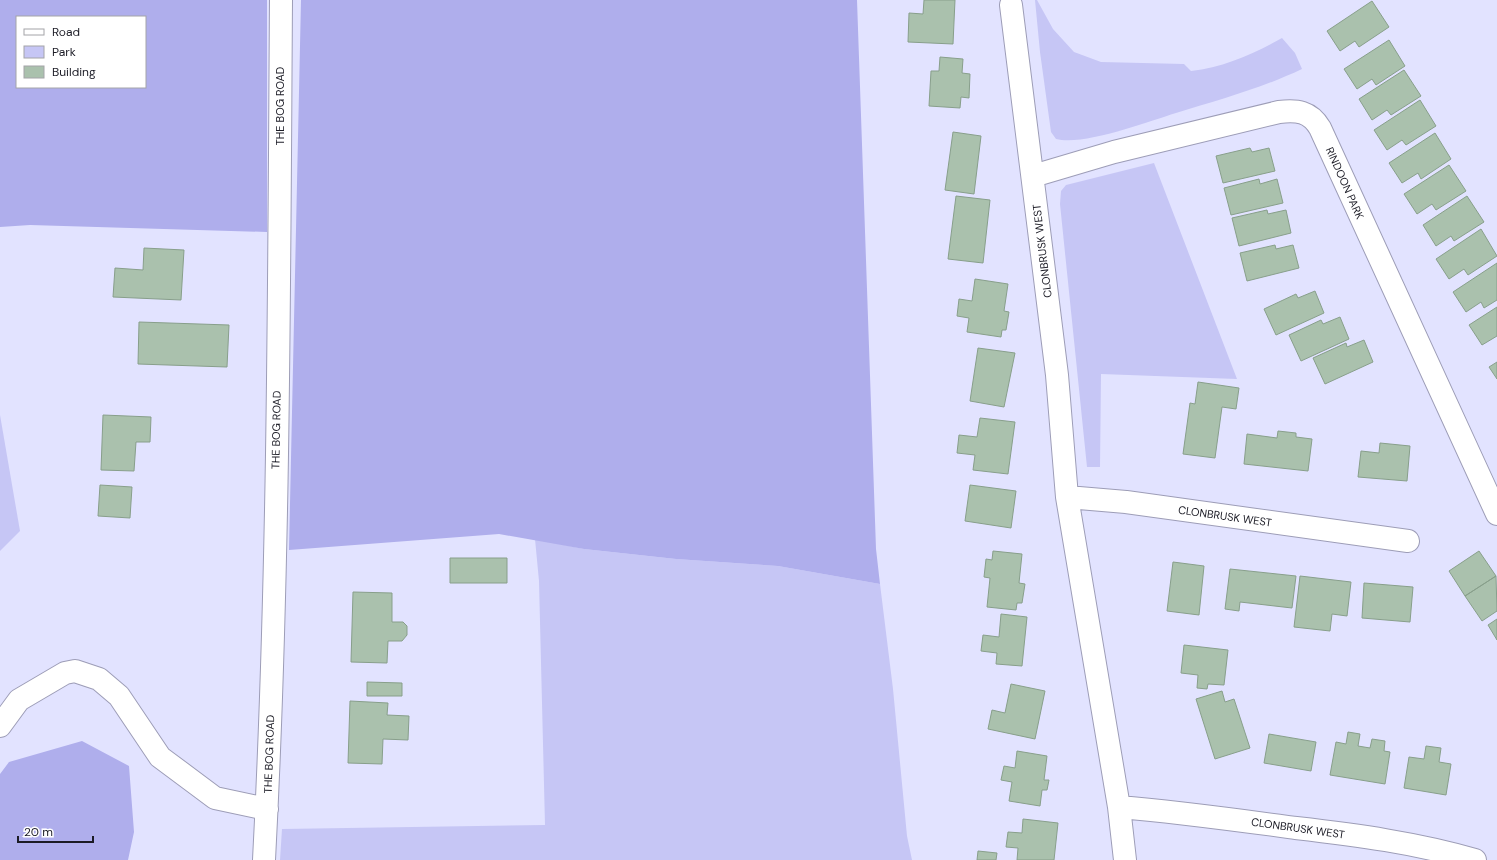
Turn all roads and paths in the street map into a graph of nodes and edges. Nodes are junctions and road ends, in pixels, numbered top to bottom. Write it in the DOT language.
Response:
graph roads {
  1 [pos="280,0"];
  2 [pos="1011,5"];
  3 [pos="1033,176"];
  4 [pos="1067,497"];
  5 [pos="1497,514"];
  6 [pos="1408,541"];
  7 [pos="0,726"];
  8 [pos="1119,807"];
  9 [pos="267,809"];
  10 [pos="264,860"];
  11 [pos="1125,860"];
  12 [pos="1475,860"];
  1 -- 9 [label="street, THE BOG ROAD"];
  2 -- 3 [label="street, CLONBRUSK WEST"];
  3 -- 4 [label="street, CLONBRUSK WEST"];
  3 -- 5 [label="street, RINDOON PARK"];
  4 -- 6 [label="street, CLONBRUSK WEST"];
  4 -- 8 [label="street, CLONBRUSK WEST"];
  7 -- 9 [label="street"];
  8 -- 11 [label="street, CLONBRUSK WEST"];
  8 -- 12 [label="street, CLONBRUSK WEST"];
  9 -- 10 [label="street, THE BOG ROAD"];
}
